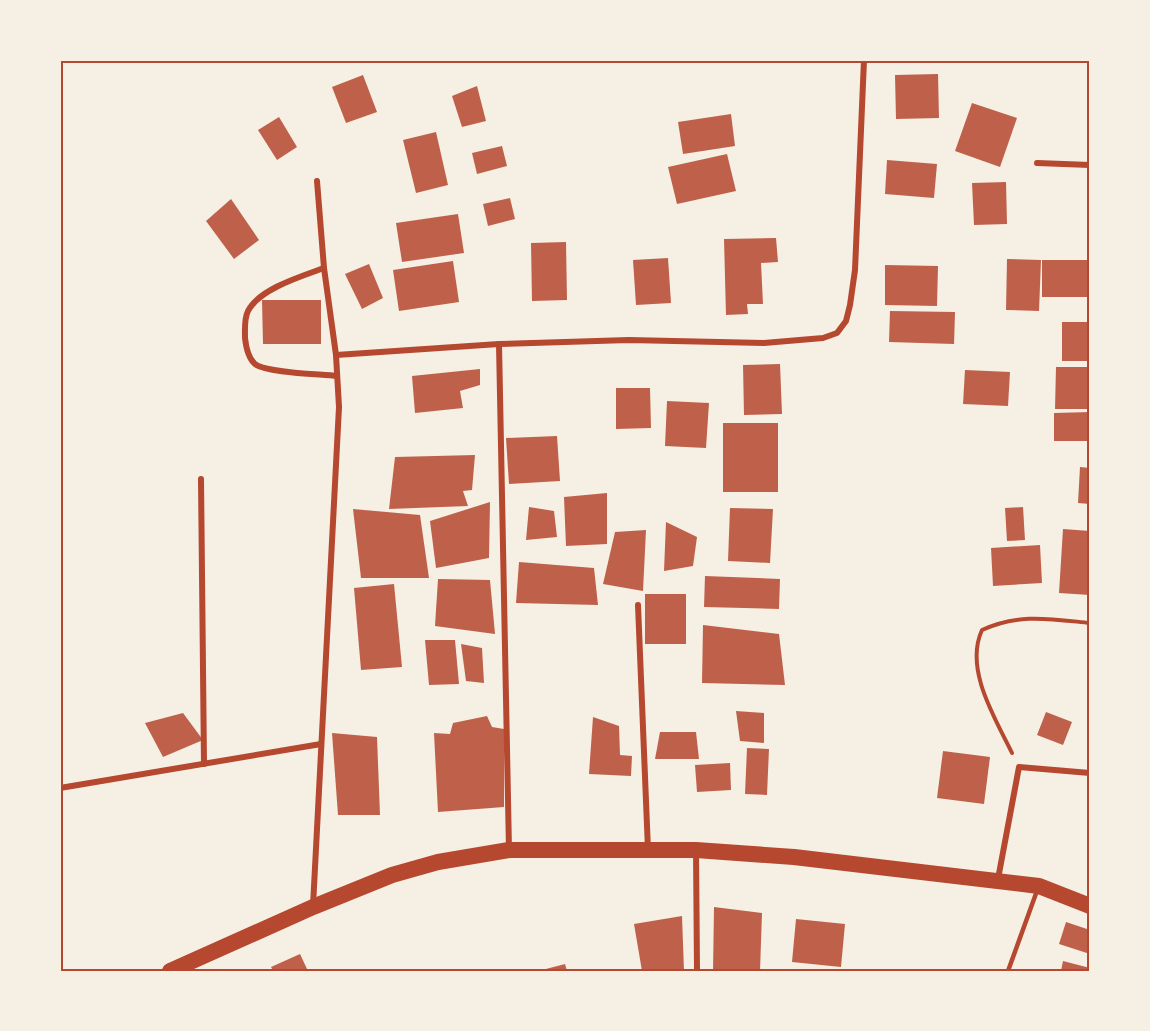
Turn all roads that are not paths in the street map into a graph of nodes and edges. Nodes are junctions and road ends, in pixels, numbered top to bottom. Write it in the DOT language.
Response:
graph roads {
  1 [pos="864,60"];
  2 [pos="1037,163"];
  3 [pos="1090,165"];
  4 [pos="317,181"];
  5 [pos="324,268"];
  6 [pos="499,344"];
  7 [pos="336,356"];
  8 [pos="337,376"];
  9 [pos="201,479"];
  10 [pos="638,605"];
  11 [pos="321,744"];
  12 [pos="204,764"];
  13 [pos="1090,773"];
  14 [pos="60,788"];
  15 [pos="509,849"];
  16 [pos="648,850"];
  17 [pos="696,850"];
  18 [pos="997,879"];
  19 [pos="1039,886"];
  20 [pos="1090,906"];
  21 [pos="313,907"];
  22 [pos="170,971"];
  23 [pos="697,971"];
  24 [pos="1008,971"];
  1 -- 6 [label="street"];
  2 -- 3 [label="street"];
  4 -- 5 [label="street"];
  5 -- 7 [label="street"];
  5 -- 8 [label="street"];
  6 -- 7 [label="street"];
  6 -- 15 [label="street"];
  7 -- 8 [label="street"];
  8 -- 11 [label="street"];
  9 -- 12 [label="street"];
  10 -- 16 [label="street"];
  11 -- 12 [label="street"];
  11 -- 21 [label="street"];
  12 -- 14 [label="street"];
  13 -- 18 [label="street"];
  15 -- 16 [label="highway"];
  15 -- 21 [label="highway"];
  16 -- 17 [label="highway"];
  17 -- 18 [label="highway"];
  17 -- 23 [label="street"];
  18 -- 19 [label="highway"];
  19 -- 20 [label="highway"];
  19 -- 24 [label="lane"];
  21 -- 22 [label="highway"];
}
